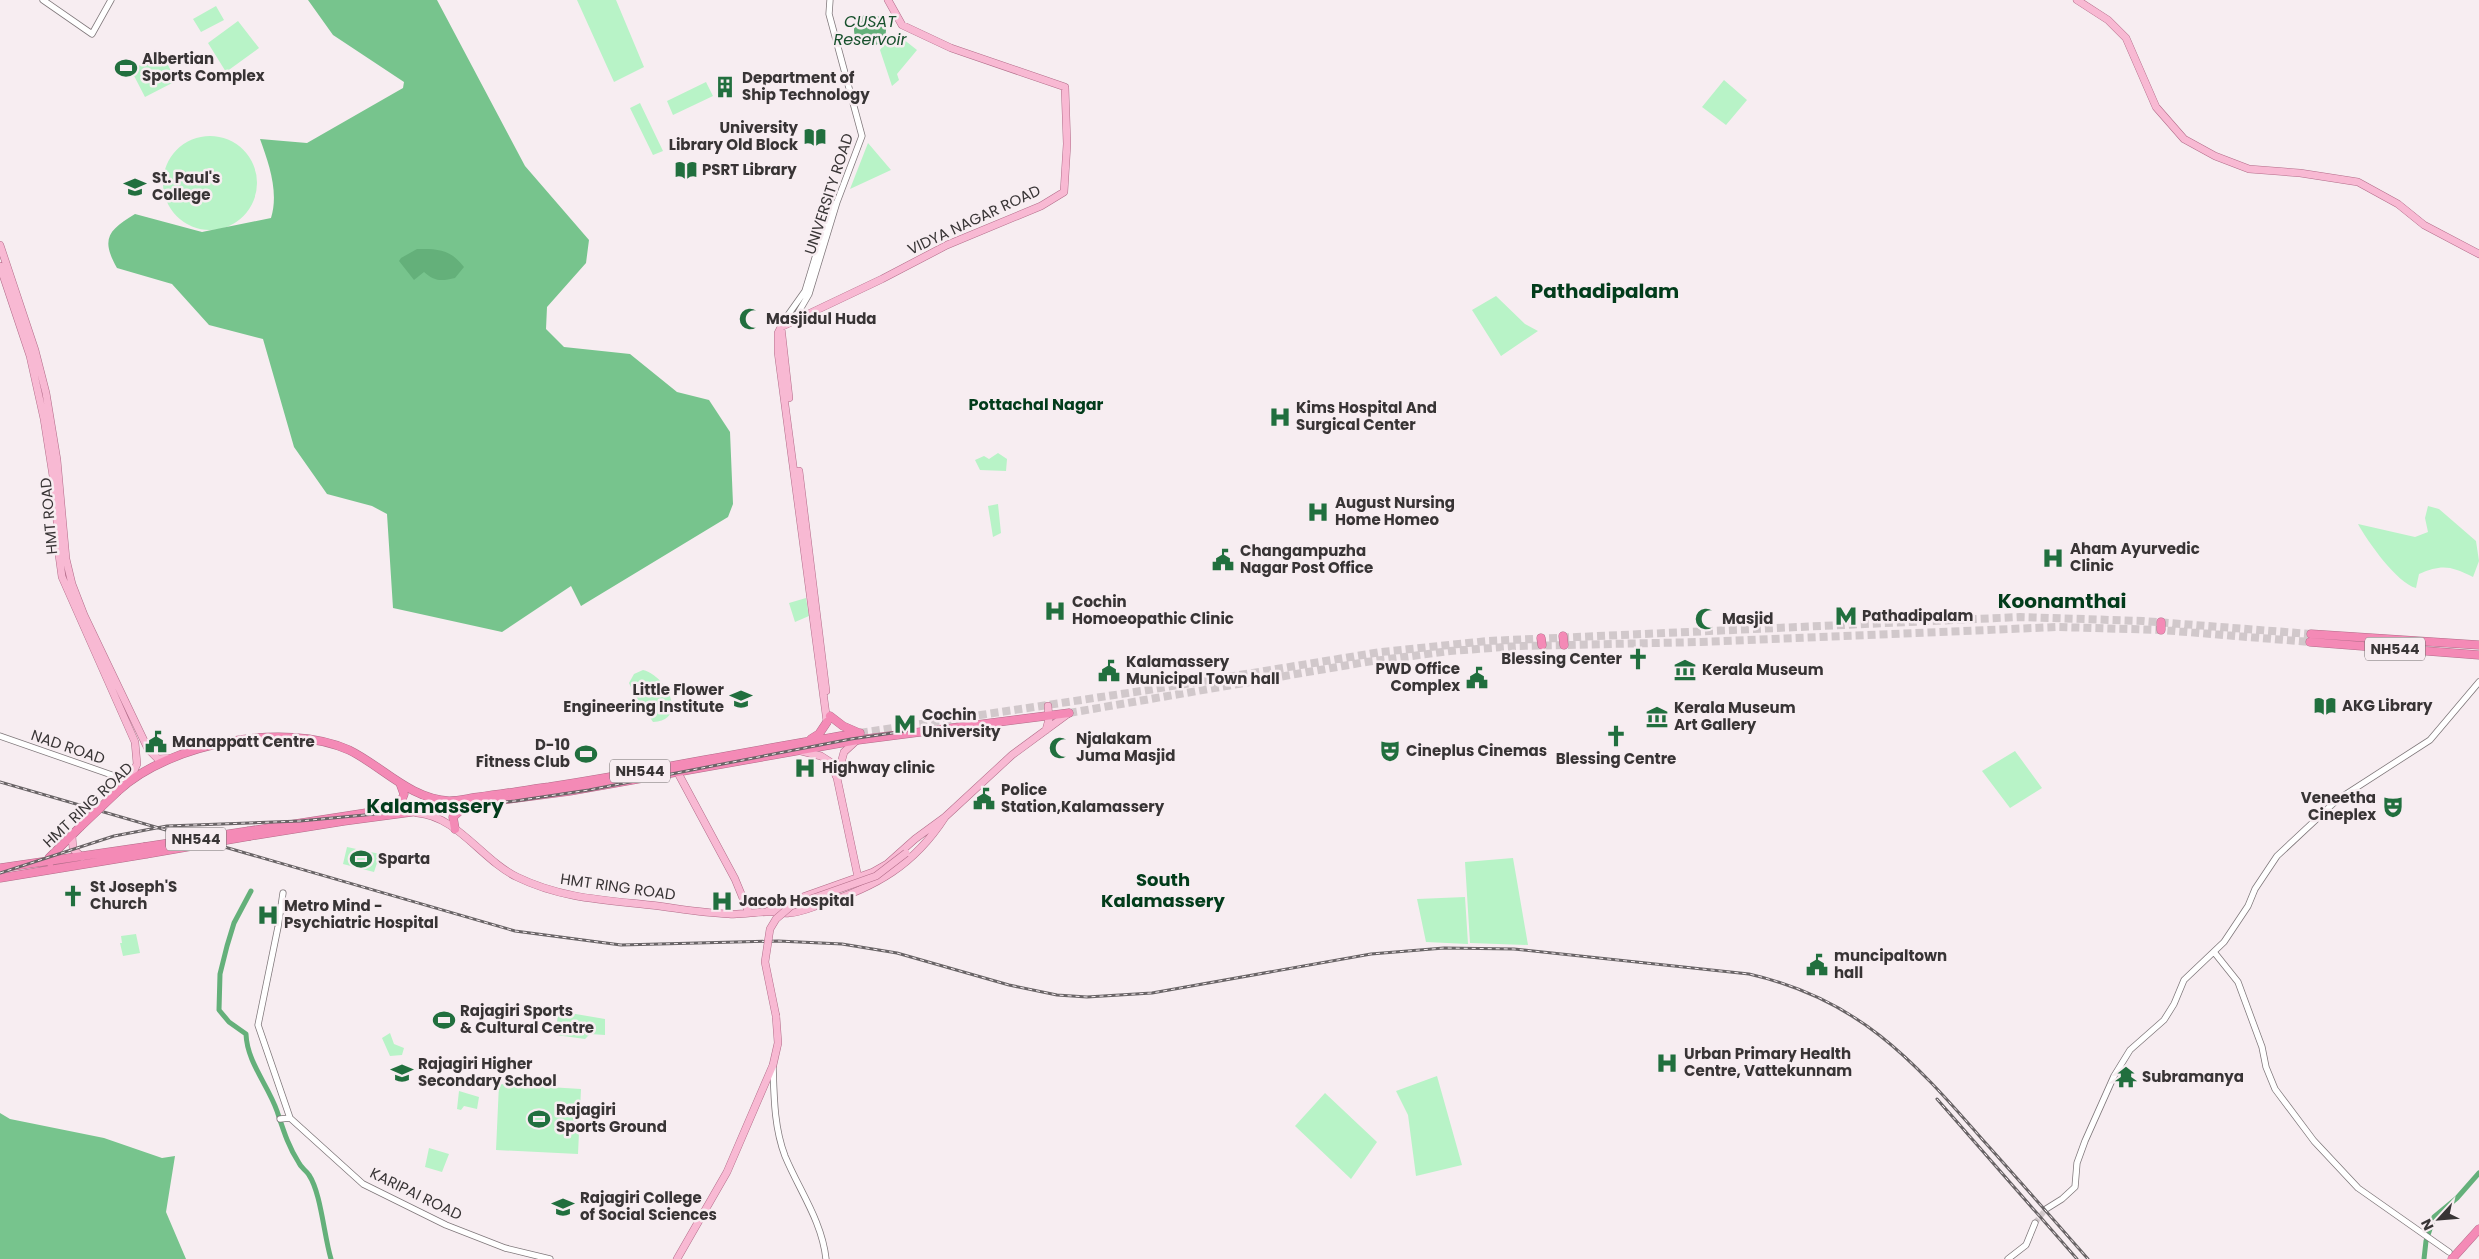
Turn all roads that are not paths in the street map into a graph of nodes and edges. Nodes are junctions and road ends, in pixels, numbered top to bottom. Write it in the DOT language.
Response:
graph roads {
  1 [pos="43,0"];
  2 [pos="111,0"];
  3 [pos="830,0"];
  4 [pos="888,0"];
  5 [pos="2077,0"];
  6 [pos="0,244"];
  7 [pos="2479,254"];
  8 [pos="0,266"];
  9 [pos="20,315"];
  10 [pos="781,327"];
  11 [pos="1563,636"];
  12 [pos="1564,645"];
  13 [pos="2479,645"];
  14 [pos="2479,655"];
  15 [pos="2479,682"];
  16 [pos="1049,710"];
  17 [pos="1069,713"];
  18 [pos="829,719"];
  19 [pos="1046,730"];
  20 [pos="0,736"];
  21 [pos="859,736"];
  22 [pos="835,740"];
  23 [pos="807,742"];
  24 [pos="796,750"];
  25 [pos="169,758"];
  26 [pos="678,772"];
  27 [pos="836,778"];
  28 [pos="129,781"];
  29 [pos="400,783"];
  30 [pos="579,786"];
  31 [pos="465,806"];
  32 [pos="414,813"];
  33 [pos="945,817"];
  34 [pos="276,829"];
  35 [pos="455,829"];
  36 [pos="924,832"];
  37 [pos="72,836"];
  38 [pos="931,838"];
  39 [pos="915,839"];
  40 [pos="922,846"];
  41 [pos="145,850"];
  42 [pos="906,853"];
  43 [pos="82,857"];
  44 [pos="50,862"];
  45 [pos="64,863"];
  46 [pos="0,868"];
  47 [pos="0,878"];
  48 [pos="858,878"];
  49 [pos="860,891"];
  50 [pos="283,893"];
  51 [pos="768,912"];
  52 [pos="749,913"];
  53 [pos="2214,952"];
  54 [pos="773,1065"];
  55 [pos="290,1118"];
  56 [pos="280,1119"];
  57 [pos="2046,1209"];
  58 [pos="2035,1223"];
  59 [pos="2479,1229"];
  60 [pos="2451,1256"];
  61 [pos="550,1259"];
  62 [pos="677,1259"];
  63 [pos="826,1259"];
  64 [pos="2008,1259"];
  1 -- 2 [label="street"];
  3 -- 10 [label="street, UNIVERSITY ROAD"];
  4 -- 10 [label="main road, VIDYA NAGAR ROAD"];
  5 -- 7 [label="main road"];
  6 -- 9 [label="main road, HMT ROAD"];
  8 -- 9 [label="main road, HMT ROAD"];
  9 -- 25 [label="main road, HMT ROAD"];
  9 -- 28 [label="main road, HMT ROAD"];
  10 -- 18 [label="main road"];
  11 -- 12 [label="highway"];
  13 -- 14 [label="highway, NH544"];
  15 -- 53 [label="street"];
  16 -- 17 [label="highway"];
  16 -- 19 [label="main road"];
  16 -- 21 [label="highway"];
  17 -- 19 [label="main road"];
  18 -- 21 [label="highway"];
  18 -- 23 [label="highway"];
  19 -- 33 [label="main road"];
  20 -- 28 [label="street, NAD ROAD"];
  21 -- 22 [label="highway"];
  21 -- 27 [label="main road"];
  22 -- 23 [label="highway, NH544"];
  22 -- 24 [label="highway, NH544"];
  23 -- 30 [label="highway, NH544"];
  24 -- 26 [label="highway, NH544"];
  24 -- 27 [label="main road"];
  25 -- 28 [label="highway, HMT RING ROAD"];
  25 -- 29 [label="highway, HMT RING ROAD"];
  26 -- 30 [label="highway, NH544"];
  26 -- 52 [label="main road"];
  27 -- 48 [label="main road"];
  28 -- 37 [label="highway, HMT RING ROAD, bridge"];
  29 -- 30 [label="highway, HMT RING ROAD / NH544"];
  29 -- 34 [label="highway, NH544"];
  30 -- 31 [label="highway, NH544"];
  31 -- 32 [label="highway"];
  31 -- 35 [label="highway"];
  32 -- 34 [label="highway, NH544"];
  32 -- 35 [label="main road, HMT RING ROAD"];
  33 -- 36 [label="main road, HMT RING ROAD"];
  33 -- 38 [label="main road, HMT RING ROAD"];
  34 -- 41 [label="highway, NH544, bridge"];
  35 -- 52 [label="main road, HMT RING ROAD"];
  36 -- 38 [label="main road"];
  36 -- 39 [label="main road, HMT RING ROAD"];
  37 -- 43 [label="main road"];
  37 -- 44 [label="highway, HMT RING ROAD"];
  38 -- 40 [label="main road, HMT RING ROAD"];
  39 -- 42 [label="main road"];
  39 -- 48 [label="main road, HMT RING ROAD"];
  40 -- 42 [label="main road"];
  40 -- 49 [label="main road, HMT RING ROAD"];
  41 -- 43 [label="highway, NH544"];
  41 -- 45 [label="highway, NH544"];
  42 -- 54 [label="main road, bridge"];
  43 -- 45 [label="highway, NH544"];
  44 -- 45 [label="highway, NH544"];
  44 -- 46 [label="highway, NH544"];
  45 -- 47 [label="highway, NH544"];
  48 -- 49 [label="main road"];
  48 -- 51 [label="main road, HMT RING ROAD"];
  49 -- 51 [label="main road, HMT RING ROAD"];
  50 -- 55 [label="street"];
  51 -- 52 [label="main road, HMT RING ROAD"];
  53 -- 57 [label="street"];
  53 -- 60 [label="street"];
  54 -- 62 [label="main road"];
  54 -- 63 [label="street"];
  55 -- 56 [label="street"];
  55 -- 61 [label="street, KARIPAI ROAD"];
  58 -- 64 [label="street"];
  59 -- 60 [label="highway"];
}
